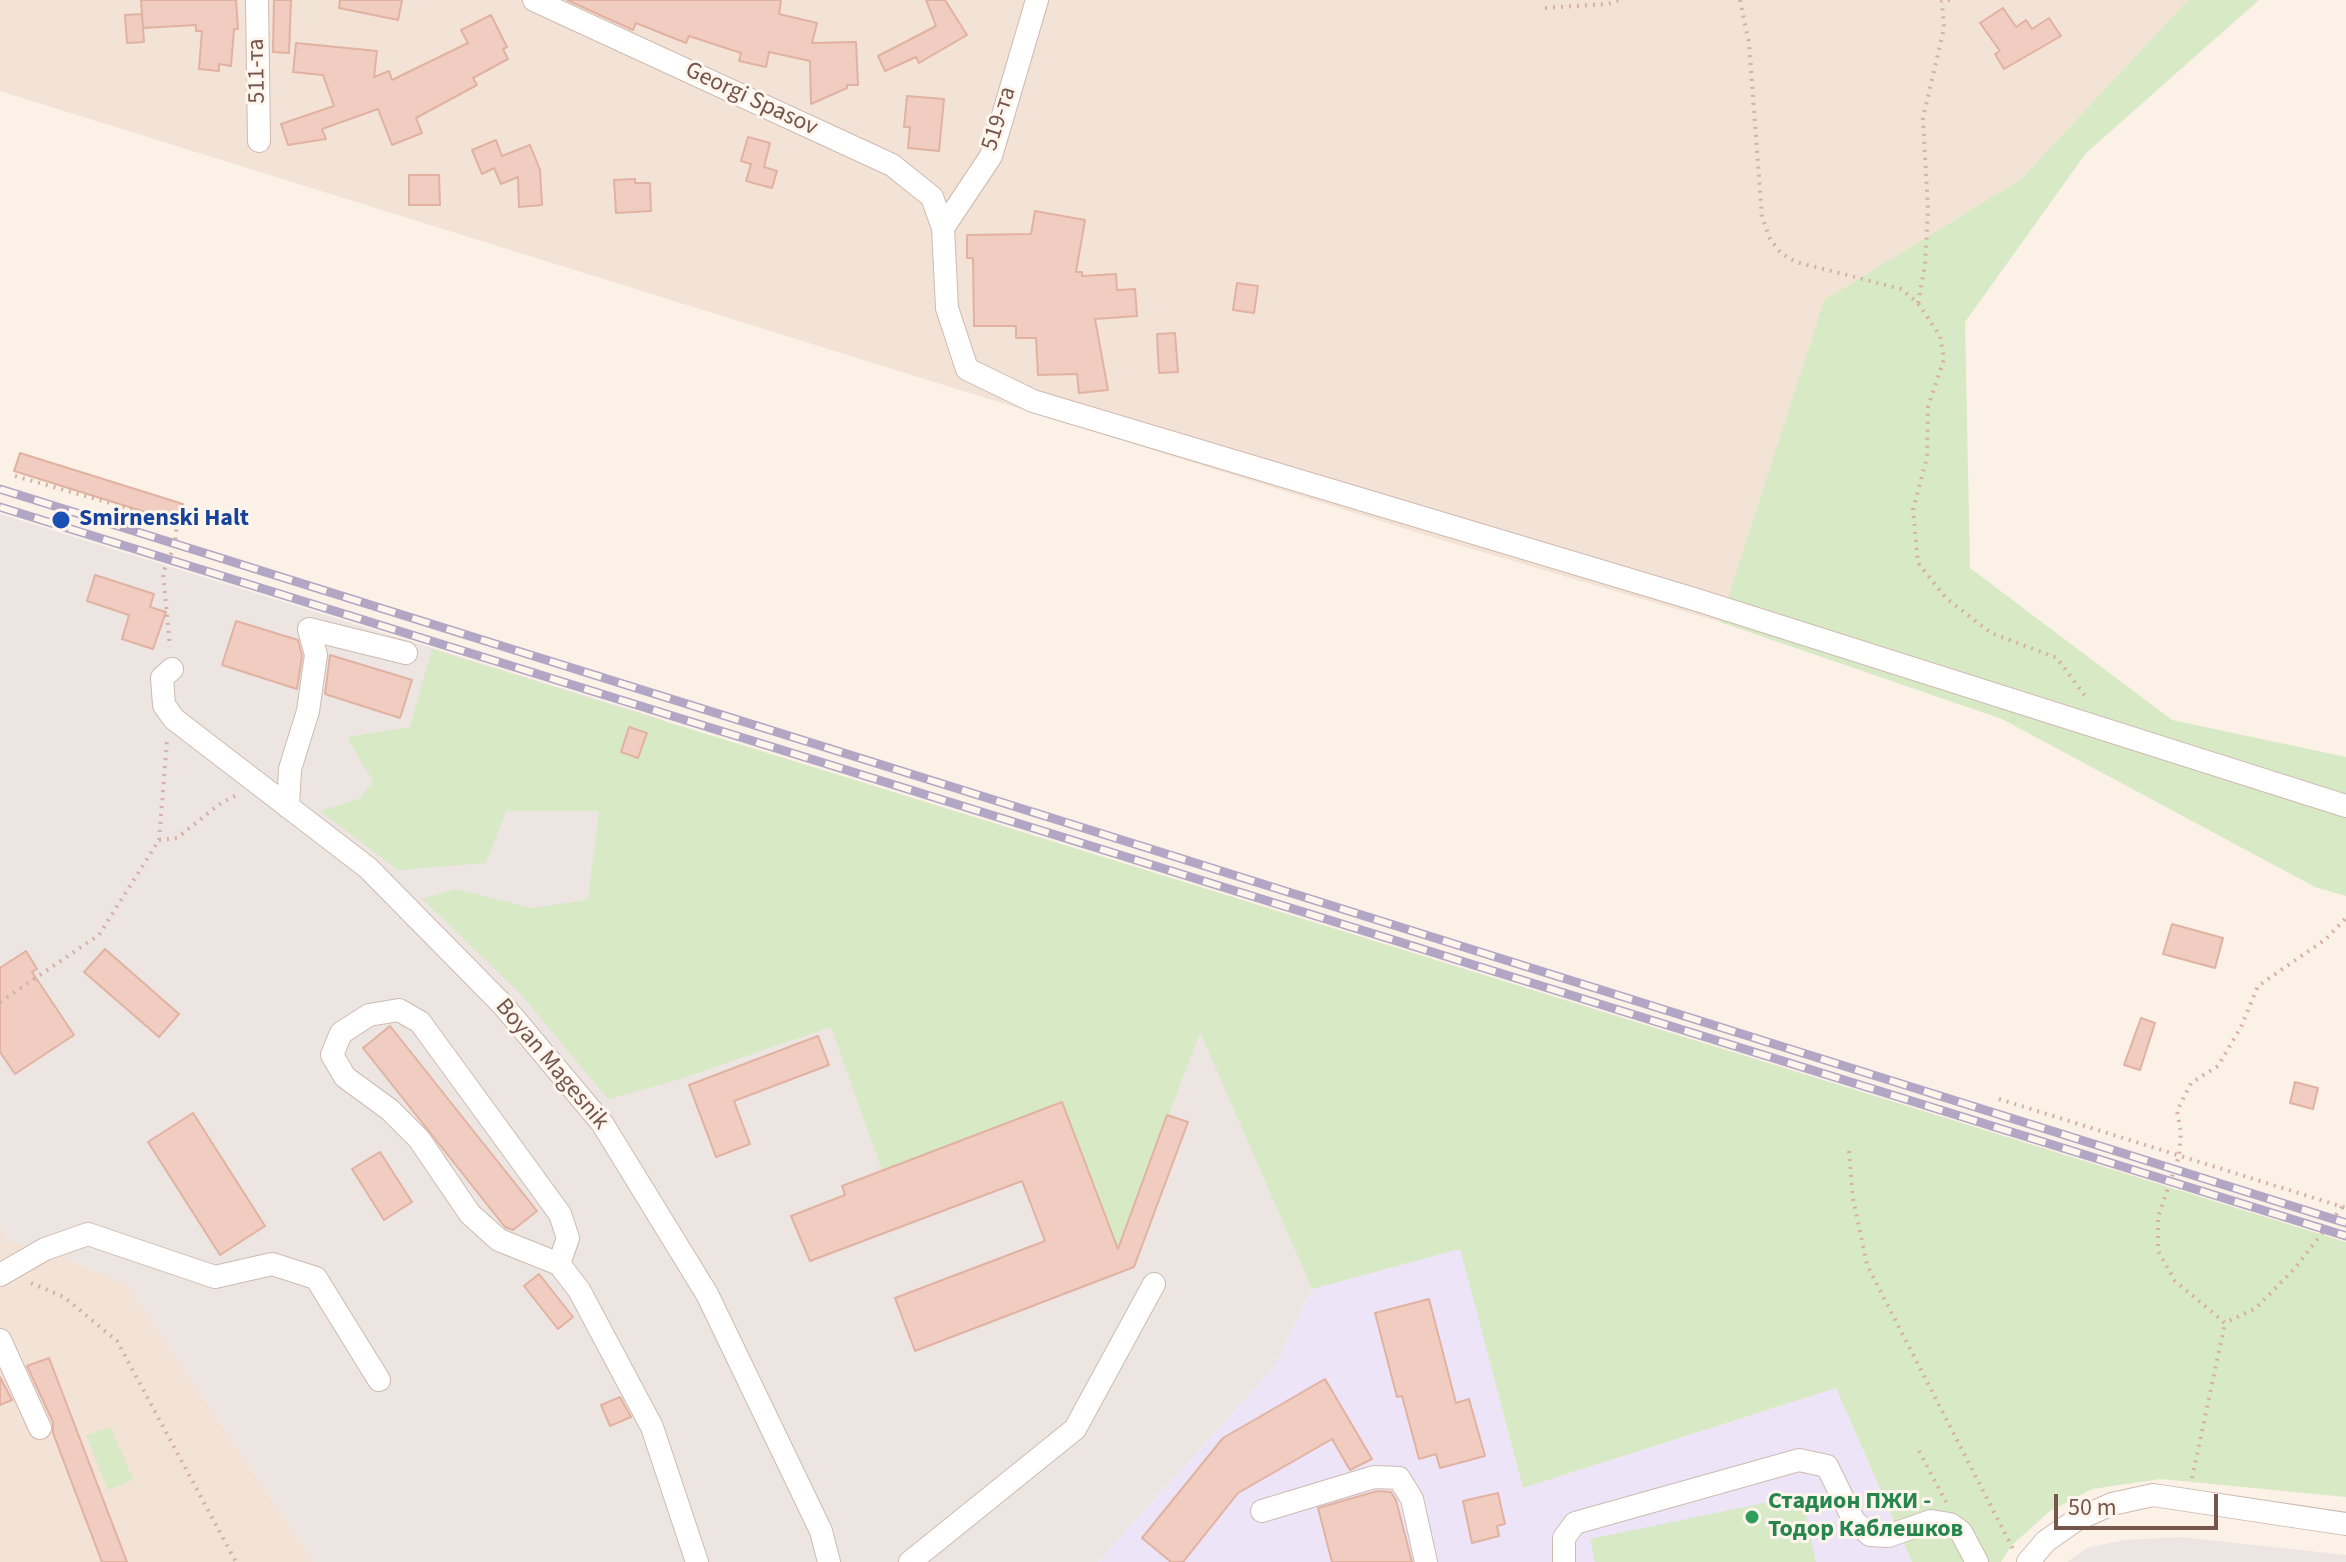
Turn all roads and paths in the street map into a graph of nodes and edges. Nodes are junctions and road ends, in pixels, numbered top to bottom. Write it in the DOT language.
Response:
graph roads {
  1 [pos="257,0"];
  2 [pos="534,0"];
  3 [pos="1037,0"];
  4 [pos="1619,0"];
  5 [pos="1740,0"];
  6 [pos="1952,0"];
  7 [pos="1941,1"];
  8 [pos="1545,8"];
  9 [pos="259,141"];
  10 [pos="943,228"];
  11 [pos="1918,303"];
  12 [pos="15,476"];
  13 [pos="406,653"];
  14 [pos="172,669"];
  15 [pos="2094,705"];
  16 [pos="174,719"];
  17 [pos="259,784"];
  18 [pos="2346,806"];
  19 [pos="288,807"];
  20 [pos="159,840"];
  21 [pos="2346,918"];
  22 [pos="0,1002"];
  23 [pos="1999,1099"];
  24 [pos="1849,1151"];
  25 [pos="2179,1156"];
  26 [pos="2344,1207"];
  27 [pos="559,1264"];
  28 [pos="4,1273"];
  29 [pos="1154,1284"];
  30 [pos="2225,1323"];
  31 [pos="0,1340"];
  32 [pos="379,1380"];
  33 [pos="40,1428"];
  34 [pos="1919,1451"];
  35 [pos="2188,1500"];
  36 [pos="1262,1511"];
  37 [pos="2346,1524"];
  38 [pos="1961,1532"];
  39 [pos="2021,1558"];
  40 [pos="236,1562"];
  41 [pos="697,1562"];
  42 [pos="829,1562"];
  43 [pos="910,1562"];
  44 [pos="1426,1562"];
  45 [pos="1564,1562"];
  46 [pos="1977,1562"];
  1 -- 9 [label="street, 511-та"];
  2 -- 10 [label="street, Georgi Spasov"];
  3 -- 10 [label="street, 519-та"];
  4 -- 8 [label="path"];
  5 -- 11 [label="path"];
  6 -- 7 [label="path"];
  7 -- 11 [label="path"];
  10 -- 18 [label="street"];
  11 -- 15 [label="path"];
  12 -- 14 [label="path"];
  13 -- 19 [label="street"];
  14 -- 16 [label="street"];
  16 -- 17 [label="street, Boyan Magesnik"];
  16 -- 20 [label="path"];
  17 -- 19 [label="street, Boyan Magesnik"];
  17 -- 20 [label="path"];
  19 -- 42 [label="street, Boyan Magesnik"];
  20 -- 22 [label="path"];
  21 -- 25 [label="path"];
  23 -- 25 [label="path"];
  24 -- 39 [label="path"];
  25 -- 26 [label="path"];
  25 -- 30 [label="path"];
  26 -- 30 [label="path"];
  27 -- 27 [label="street"];
  27 -- 41 [label="street"];
  28 -- 32 [label="street"];
  28 -- 40 [label="path"];
  29 -- 43 [label="street"];
  30 -- 35 [label="path"];
  31 -- 33 [label="street"];
  34 -- 38 [label="path"];
  35 -- 37 [label="street"];
  35 -- 39 [label="street"];
  36 -- 44 [label="street"];
  38 -- 45 [label="street"];
  38 -- 46 [label="street"];
}
